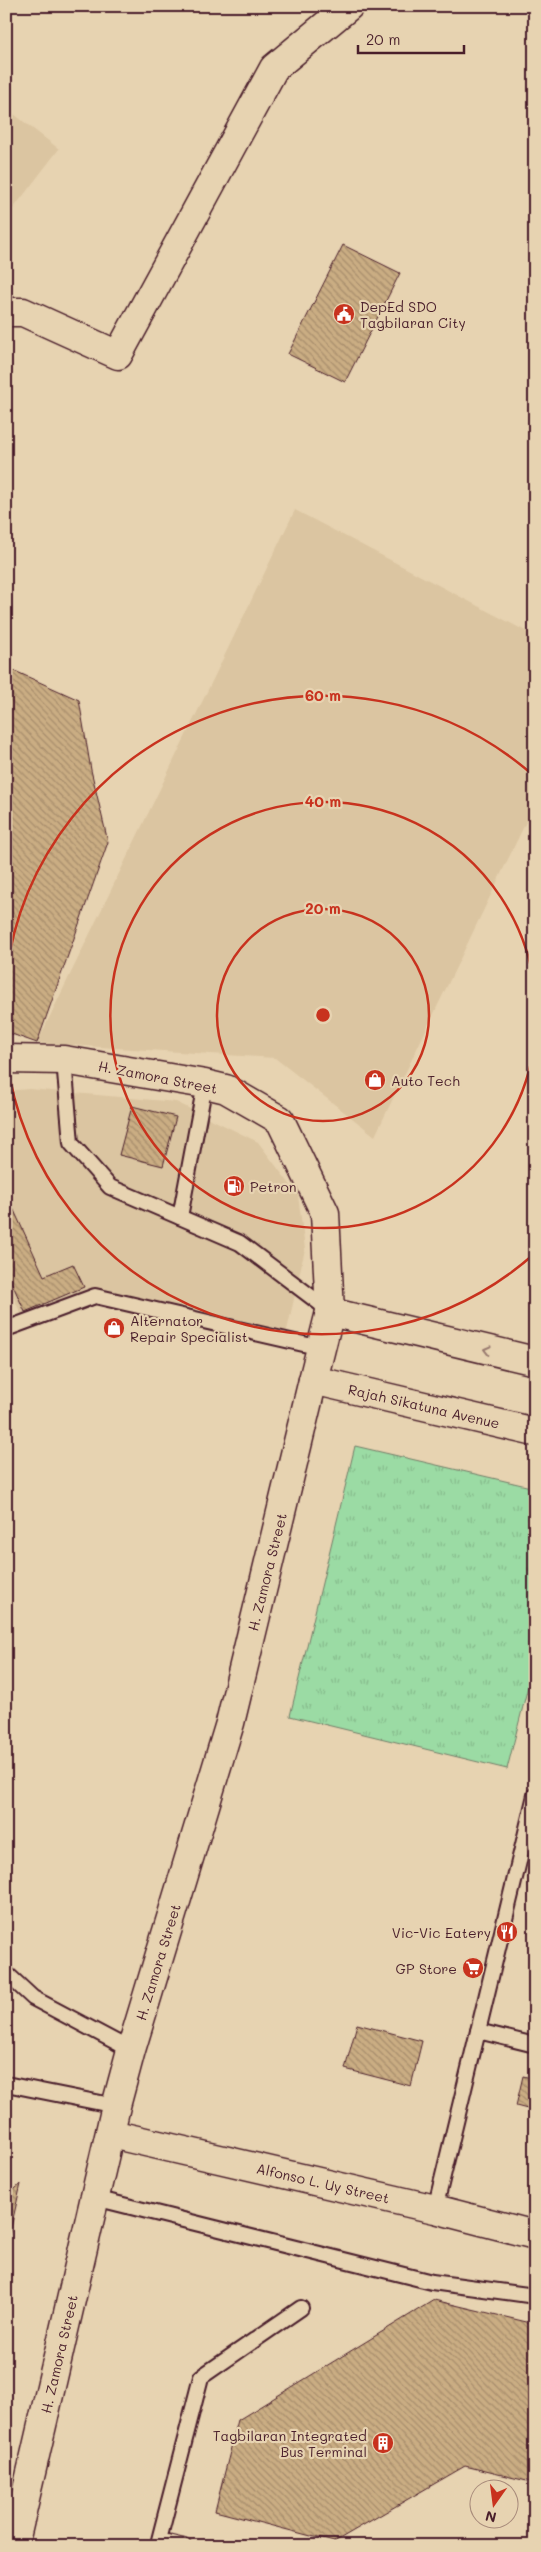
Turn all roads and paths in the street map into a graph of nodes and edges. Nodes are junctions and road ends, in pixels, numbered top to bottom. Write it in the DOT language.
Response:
graph roads {
  1 [pos="349,6"];
  2 [pos="6,312"];
  3 [pos="6,1059"];
  4 [pos="64,1060"];
  5 [pos="205,1084"];
  6 [pos="180,1217"];
  7 [pos="330,1312"];
  8 [pos="6,1329"];
  9 [pos="321,1348"];
  10 [pos="535,1361"];
  11 [pos="313,1380"];
  12 [pos="535,1432"];
  13 [pos="535,1795"];
  14 [pos="6,1973"];
  15 [pos="478,2031"];
  16 [pos="535,2045"];
  17 [pos="131,2050"];
  18 [pos="6,2084"];
  19 [pos="116,2106"];
  20 [pos="111,2134"];
  21 [pos="95,2198"];
  22 [pos="435,2210"];
  23 [pos="535,2235"];
  24 [pos="535,2296"];
  25 [pos="301,2308"];
  26 [pos="14,2546"];
  27 [pos="184,2546"];
  1 -- 2 [label="street"];
  3 -- 4 [label="street, H. Zamora Street"];
  4 -- 5 [label="street, H. Zamora Street"];
  4 -- 6 [label="lane"];
  5 -- 6 [label="lane"];
  5 -- 7 [label="street, H. Zamora Street"];
  6 -- 7 [label="lane"];
  7 -- 9 [label="street, H. Zamora Street"];
  10 -- 7 [label="street, one-way"];
  8 -- 9 [label="lane"];
  9 -- 11 [label="street, H. Zamora Street"];
  11 -- 12 [label="street, Rajah Sikatuna Avenue"];
  11 -- 17 [label="street, H. Zamora Street"];
  13 -- 15 [label="lane"];
  14 -- 17 [label="lane"];
  15 -- 16 [label="lane"];
  15 -- 22 [label="lane"];
  17 -- 19 [label="street, H. Zamora Street"];
  18 -- 19 [label="lane"];
  19 -- 20 [label="street, H. Zamora Street"];
  20 -- 21 [label="street, H. Zamora Street"];
  20 -- 22 [label="street, Alfonso L. Uy Street"];
  21 -- 24 [label="lane"];
  21 -- 26 [label="street, H. Zamora Street"];
  22 -- 23 [label="street, Alfonso L. Uy Street"];
  25 -- 27 [label="lane"];
}
